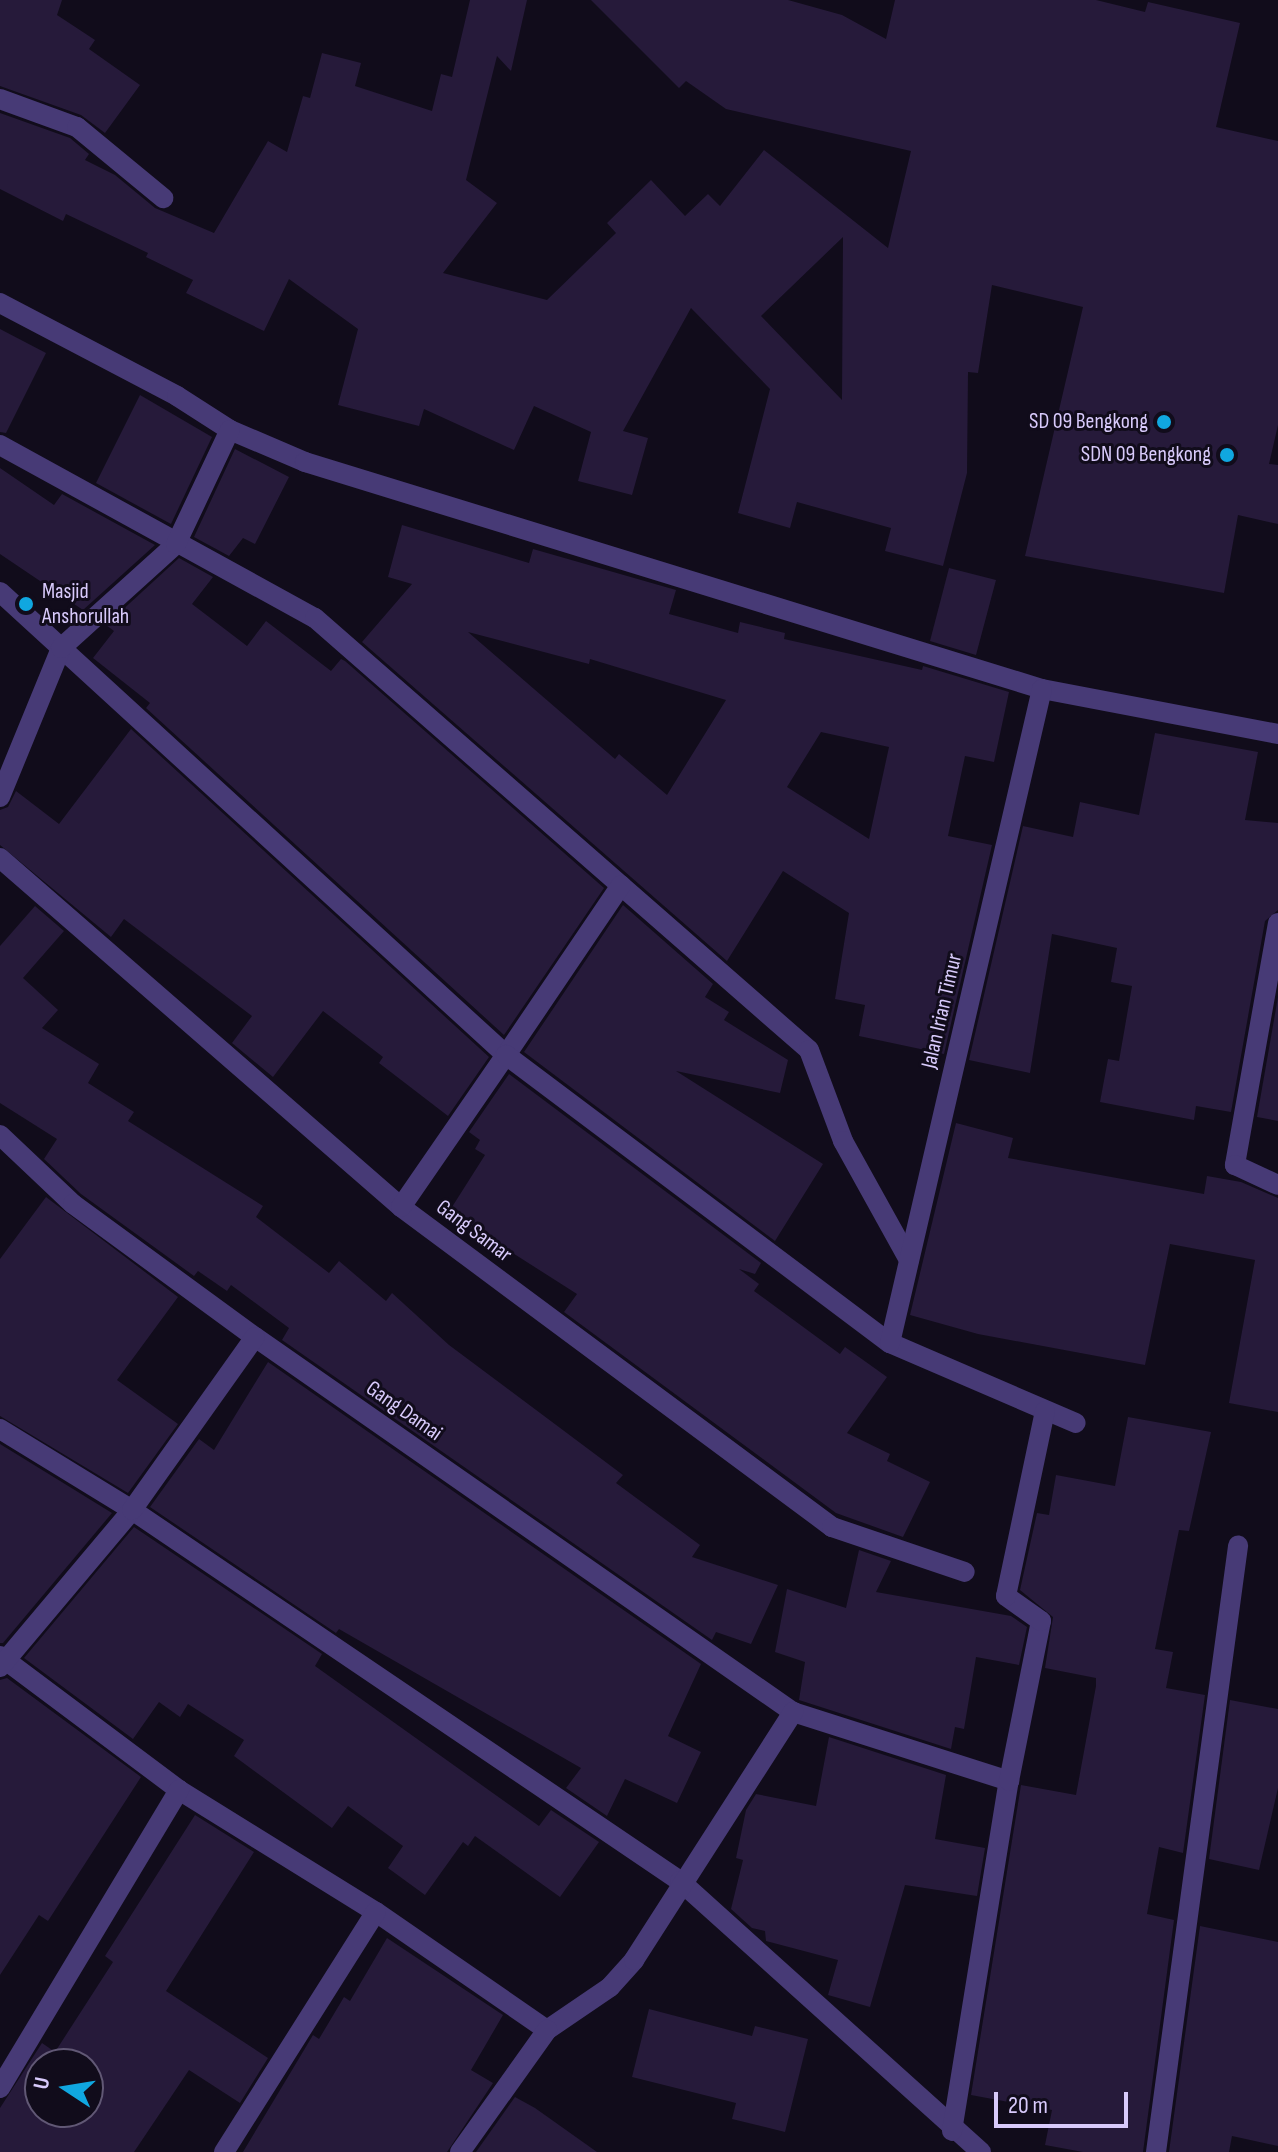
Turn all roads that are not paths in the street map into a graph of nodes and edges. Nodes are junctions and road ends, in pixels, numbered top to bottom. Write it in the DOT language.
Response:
graph roads {
  1 [pos="0,99"];
  2 [pos="163,198"];
  3 [pos="0,303"];
  4 [pos="230,430"];
  5 [pos="0,445"];
  6 [pos="176,544"];
  7 [pos="0,592"];
  8 [pos="61,648"];
  9 [pos="1042,689"];
  10 [pos="1278,734"];
  11 [pos="0,797"];
  12 [pos="0,858"];
  13 [pos="621,885"];
  14 [pos="1278,923"];
  15 [pos="506,1055"];
  16 [pos="0,1135"];
  17 [pos="1278,1185"];
  18 [pos="401,1207"];
  19 [pos="909,1260"];
  20 [pos="255,1337"];
  21 [pos="890,1343"];
  22 [pos="1045,1411"];
  23 [pos="1076,1423"];
  24 [pos="0,1429"];
  25 [pos="132,1510"];
  26 [pos="1238,1546"];
  27 [pos="965,1572"];
  28 [pos="2,1661"];
  29 [pos="793,1712"];
  30 [pos="1009,1781"];
  31 [pos="179,1790"];
  32 [pos="680,1881"];
  33 [pos="376,1912"];
  34 [pos="547,2030"];
  35 [pos="0,2088"];
  36 [pos="952,2131"];
  37 [pos="224,2152"];
  38 [pos="460,2152"];
  39 [pos="981,2152"];
  40 [pos="1156,2152"];
  1 -- 2 [label="street"];
  3 -- 4 [label="street"];
  4 -- 6 [label="street"];
  4 -- 9 [label="street"];
  5 -- 6 [label="street"];
  6 -- 8 [label="street"];
  6 -- 13 [label="street"];
  7 -- 8 [label="street"];
  8 -- 11 [label="street"];
  8 -- 15 [label="street"];
  9 -- 10 [label="street"];
  9 -- 19 [label="street, Jalan Irian Timur"];
  12 -- 18 [label="street, Gang Samar"];
  13 -- 15 [label="street"];
  13 -- 19 [label="street"];
  14 -- 17 [label="street"];
  15 -- 18 [label="street"];
  15 -- 21 [label="street"];
  16 -- 20 [label="street, Gang Damai"];
  18 -- 27 [label="street, Gang Samar"];
  19 -- 21 [label="street, Jalan Irian Timur"];
  20 -- 25 [label="street"];
  20 -- 29 [label="street, Gang Damai"];
  21 -- 22 [label="street"];
  22 -- 23 [label="street"];
  22 -- 30 [label="street"];
  24 -- 25 [label="street"];
  25 -- 28 [label="street"];
  25 -- 32 [label="street"];
  26 -- 40 [label="street"];
  28 -- 31 [label="street"];
  29 -- 30 [label="street, Gang Damai"];
  29 -- 32 [label="street"];
  30 -- 36 [label="street"];
  31 -- 33 [label="street"];
  31 -- 35 [label="street"];
  32 -- 34 [label="street"];
  32 -- 36 [label="street"];
  33 -- 34 [label="street"];
  33 -- 37 [label="street"];
  34 -- 38 [label="street"];
  36 -- 39 [label="street"];
}
